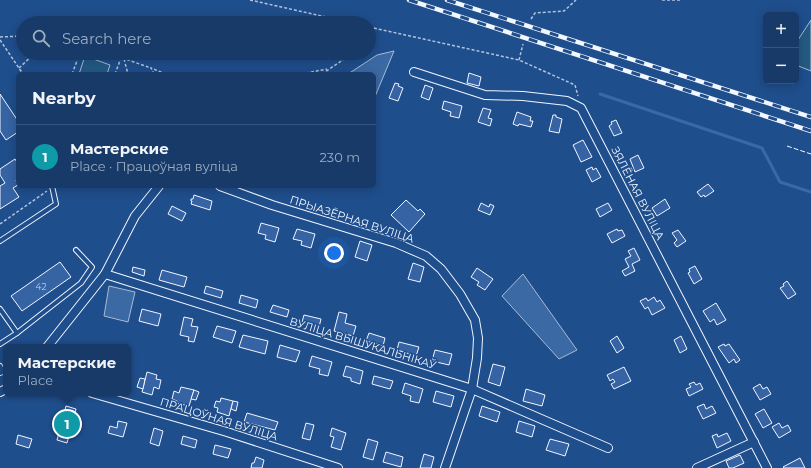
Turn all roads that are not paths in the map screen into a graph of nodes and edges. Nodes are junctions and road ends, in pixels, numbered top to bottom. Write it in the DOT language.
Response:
graph roads {
  1 [pos="414,72"];
  2 [pos="52,188"];
  3 [pos="156,188"];
  4 [pos="225,188"];
  5 [pos="0,241"];
  6 [pos="76,250"];
  7 [pos="105,274"];
  8 [pos="0,309"];
  9 [pos="17,333"];
  10 [pos="0,344"];
  11 [pos="49,344"];
  12 [pos="0,366"];
  13 [pos="0,374"];
  14 [pos="472,389"];
  15 [pos="102,396"];
  16 [pos="754,442"];
  17 [pos="608,448"];
  18 [pos="338,468"];
  19 [pos="445,468"];
  20 [pos="697,468"];
  21 [pos="767,468"];
  1 -- 16 [label="street, ЗЯЛЁНАЯ ВУЛІЦА"];
  2 -- 5 [label="lane"];
  3 -- 7 [label="street"];
  4 -- 14 [label="street, ПРЫАЗЁРНАЯ ВУЛІЦА"];
  6 -- 9 [label="lane"];
  7 -- 11 [label="street"];
  7 -- 14 [label="street, ВУЛІЦА ВЫШУКАЛЬНІКАЎ"];
  8 -- 9 [label="lane"];
  9 -- 10 [label="lane"];
  12 -- 13 [label="lane"];
  14 -- 17 [label="street, ВУЛІЦА ВЫШУКАЛЬНІКАЎ"];
  14 -- 19 [label="street, ПРЫАЗЁРНАЯ ВУЛІЦА"];
  15 -- 18 [label="street, ПРАЦОЎНАЯ ВУЛІЦА"];
  16 -- 20 [label="street"];
  16 -- 21 [label="street, ЗЯЛЁНАЯ ВУЛІЦА"];
}
